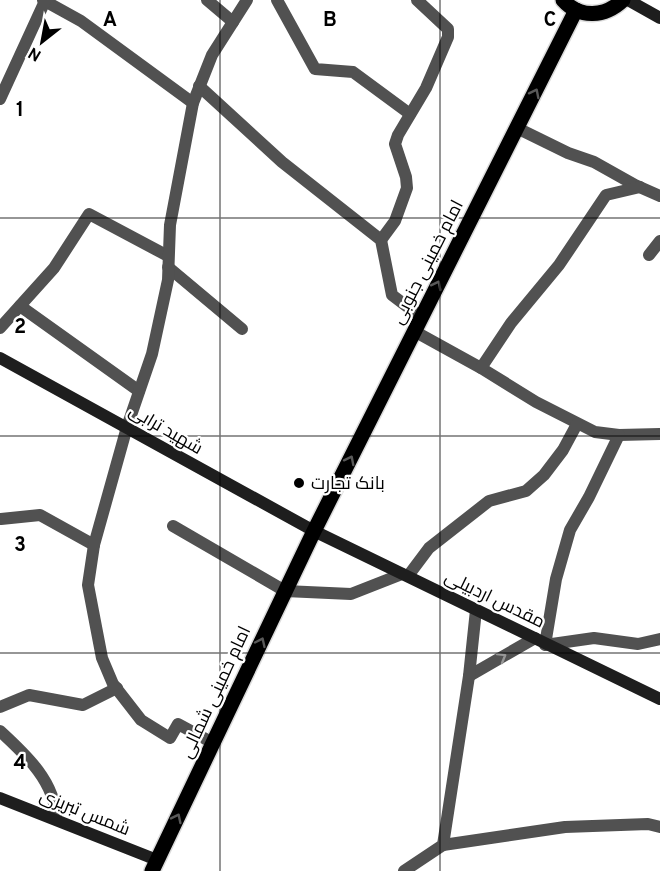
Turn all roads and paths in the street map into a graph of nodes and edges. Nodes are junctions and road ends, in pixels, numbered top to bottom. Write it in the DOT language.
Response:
graph roads {
  1 [pos="207,0"];
  2 [pos="247,0"];
  3 [pos="277,0"];
  4 [pos="417,0"];
  5 [pos="563,0"];
  6 [pos="623,0"];
  7 [pos="628,0"];
  8 [pos="44,1"];
  9 [pos="576,10"];
  10 [pos="660,18"];
  11 [pos="233,22"];
  12 [pos="199,86"];
  13 [pos="0,99"];
  14 [pos="193,103"];
  15 [pos="410,114"];
  16 [pos="517,128"];
  17 [pos="640,187"];
  18 [pos="660,196"];
  19 [pos="381,240"];
  20 [pos="660,241"];
  21 [pos="649,255"];
  22 [pos="168,262"];
  23 [pos="20,306"];
  24 [pos="421,317"];
  25 [pos="0,328"];
  26 [pos="242,329"];
  27 [pos="414,332"];
  28 [pos="0,358"];
  29 [pos="481,368"];
  30 [pos="139,391"];
  31 [pos="577,424"];
  32 [pos="127,427"];
  33 [pos="660,434"];
  34 [pos="619,435"];
  35 [pos="1,519"];
  36 [pos="173,526"];
  37 [pos="314,531"];
  38 [pos="94,545"];
  39 [pos="405,575"];
  40 [pos="285,591"];
  41 [pos="476,610"];
  42 [pos="660,639"];
  43 [pos="540,641"];
  44 [pos="469,676"];
  45 [pos="117,688"];
  46 [pos="660,699"];
  47 [pos="2,704"];
  48 [pos="0,731"];
  49 [pos="213,743"];
  50 [pos="0,798"];
  51 [pos="56,819"];
  52 [pos="660,826"];
  53 [pos="443,845"];
  54 [pos="154,866"];
  55 [pos="404,871"];
  1 -- 11 [label="street"];
  2 -- 11 [label="street"];
  3 -- 15 [label="street"];
  4 -- 15 [label="street"];
  5 -- 9 [label="main road"];
  6 -- 9 [label="main road"];
  7 -- 10 [label="street"];
  8 -- 13 [label="street"];
  8 -- 14 [label="street"];
  16 -- 9 [label="main road, امام خمینی جنوبی, one-way"];
  11 -- 12 [label="street"];
  12 -- 14 [label="street"];
  12 -- 19 [label="street"];
  14 -- 22 [label="street"];
  15 -- 19 [label="street"];
  16 -- 17 [label="street"];
  24 -- 16 [label="main road, امام خمینی جنوبی, one-way"];
  17 -- 18 [label="street"];
  17 -- 29 [label="street"];
  19 -- 24 [label="street"];
  20 -- 21 [label="street"];
  22 -- 23 [label="street"];
  22 -- 26 [label="street"];
  22 -- 30 [label="street"];
  23 -- 25 [label="street"];
  23 -- 30 [label="street"];
  24 -- 27 [label="main road, امام خمینی جنوبی"];
  27 -- 29 [label="street"];
  37 -- 27 [label="main road, امام خمینی جنوبی, one-way"];
  28 -- 32 [label="street, شهید ترابی"];
  29 -- 31 [label="street"];
  30 -- 32 [label="street"];
  31 -- 34 [label="street"];
  31 -- 39 [label="street"];
  32 -- 37 [label="street, شهید ترابی"];
  32 -- 38 [label="street"];
  33 -- 34 [label="street"];
  34 -- 43 [label="street"];
  35 -- 38 [label="street"];
  36 -- 40 [label="street"];
  37 -- 39 [label="street, مقدس اردبیلی"];
  37 -- 40 [label="main road, امام خمینی شمالی"];
  38 -- 45 [label="street"];
  39 -- 40 [label="street"];
  39 -- 41 [label="street, مقدس اردبیلی"];
  49 -- 40 [label="main road, امام خمینی شمالی, one-way"];
  41 -- 43 [label="street, مقدس اردبیلی"];
  41 -- 44 [label="street"];
  42 -- 43 [label="street"];
  44 -- 43 [label="street, one-way"];
  43 -- 46 [label="street, مقدس اردبیلی"];
  44 -- 53 [label="street"];
  45 -- 47 [label="street"];
  45 -- 49 [label="street"];
  48 -- 51 [label="street"];
  54 -- 49 [label="main road, امام خمینی شمالی, one-way"];
  50 -- 51 [label="street, شمس تبریزی"];
  51 -- 54 [label="street, شمس تبریزی"];
  52 -- 53 [label="street"];
  53 -- 55 [label="street"];
}
